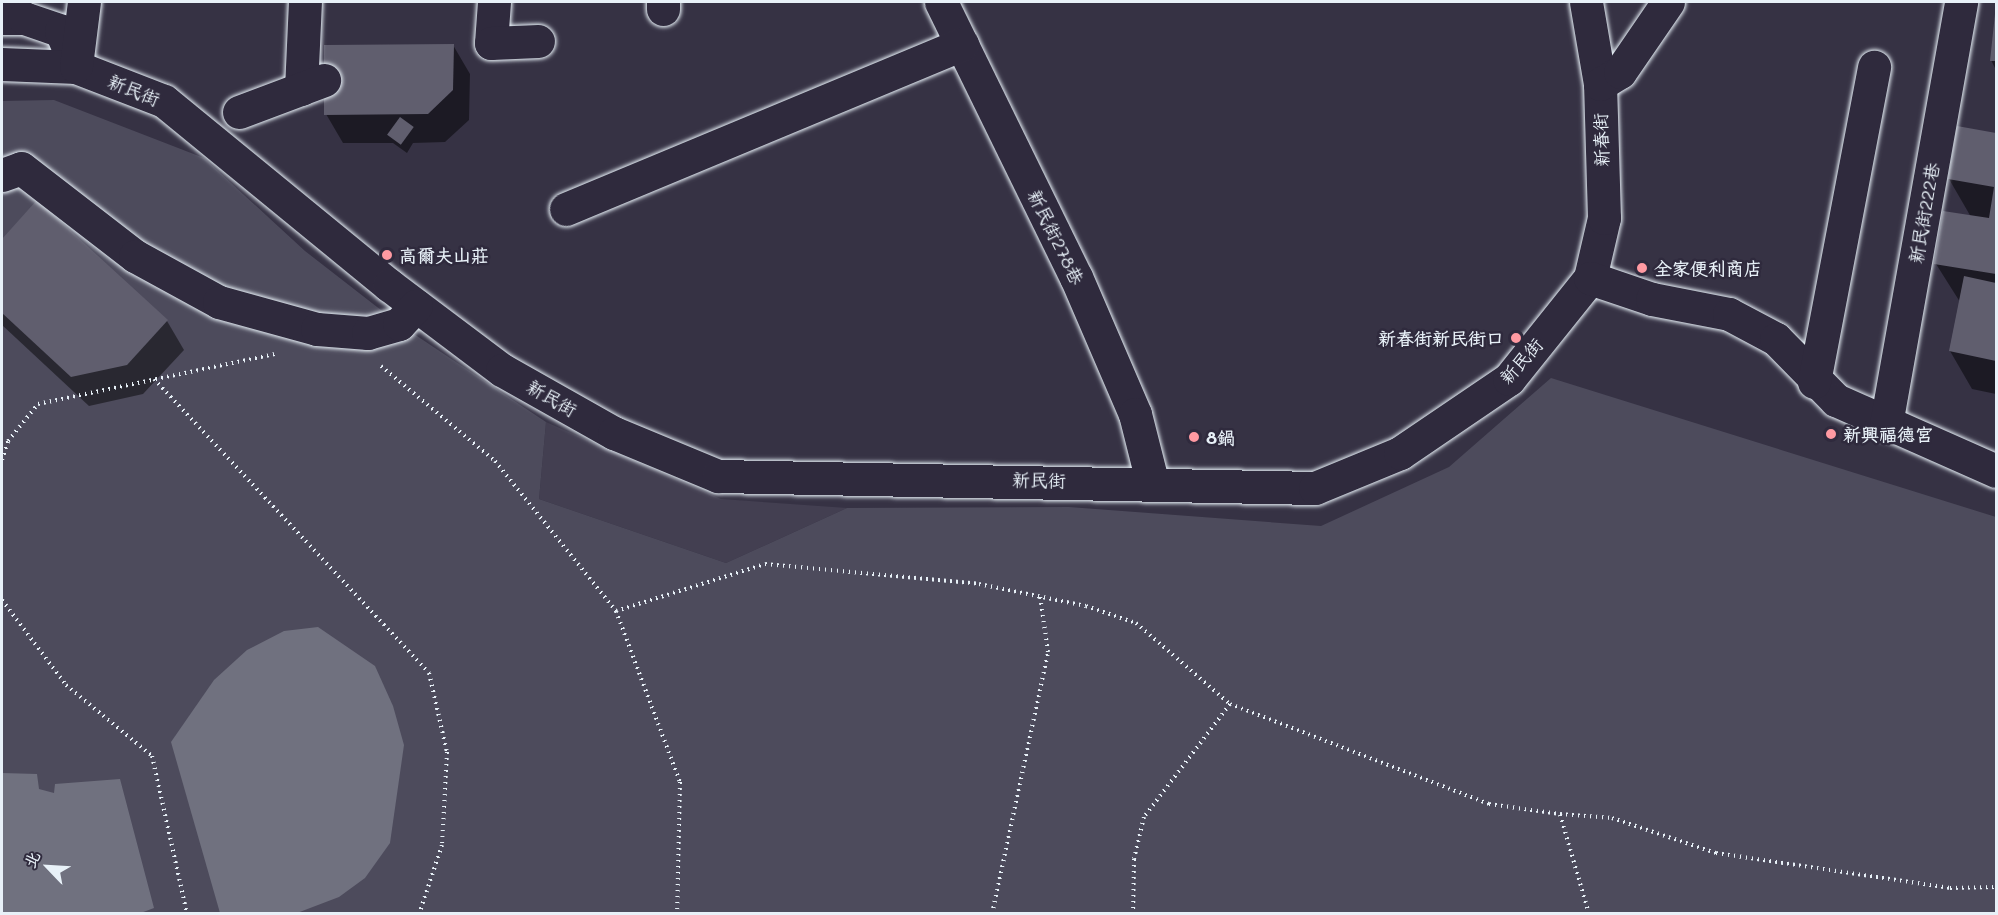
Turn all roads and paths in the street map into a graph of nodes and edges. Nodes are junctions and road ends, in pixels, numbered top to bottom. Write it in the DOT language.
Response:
graph roads {
  1 [pos="84,2"];
  2 [pos="305,2"];
  3 [pos="494,2"];
  4 [pos="940,2"];
  5 [pos="1586,2"];
  6 [pos="1668,2"];
  7 [pos="1961,2"];
  8 [pos="2,18"];
  9 [pos="538,40"];
  10 [pos="962,44"];
  11 [pos="2,64"];
  12 [pos="1874,67"];
  13 [pos="76,68"];
  14 [pos="1600,84"];
  15 [pos="239,112"];
  16 [pos="2,175"];
  17 [pos="567,209"];
  18 [pos="1590,278"];
  19 [pos="416,306"];
  20 [pos="285,353"];
  21 [pos="376,365"];
  22 [pos="154,379"];
  23 [pos="1814,382"];
  24 [pos="1886,424"];
  25 [pos="2,460"];
  26 [pos="1996,471"];
  27 [pos="1152,482"];
  28 [pos="1040,596"];
  29 [pos="2,600"];
  30 [pos="616,611"];
  31 [pos="1230,704"];
  32 [pos="1560,814"];
  33 [pos="1996,887"];
  34 [pos="187,914"];
  35 [pos="419,914"];
  36 [pos="677,914"];
  37 [pos="992,914"];
  38 [pos="1133,914"];
  39 [pos="1589,914"];
  1 -- 13 [label="street"];
  2 -- 15 [label="street"];
  3 -- 9 [label="street"];
  4 -- 10 [label="street, 新民街278巷"];
  5 -- 14 [label="street, 新春街"];
  6 -- 14 [label="street"];
  7 -- 24 [label="street, 新民街222巷"];
  8 -- 13 [label="street"];
  10 -- 17 [label="street"];
  10 -- 27 [label="street, 新民街278巷"];
  11 -- 13 [label="street, 新民街"];
  12 -- 23 [label="street"];
  13 -- 19 [label="street, 新民街"];
  14 -- 18 [label="street, 新春街"];
  16 -- 19 [label="street"];
  18 -- 23 [label="street"];
  18 -- 27 [label="street, 新民街"];
  19 -- 27 [label="street, 新民街"];
  20 -- 22 [label="path"];
  21 -- 30 [label="path"];
  22 -- 25 [label="path"];
  22 -- 35 [label="path"];
  23 -- 24 [label="street"];
  24 -- 26 [label="street"];
  28 -- 30 [label="path"];
  28 -- 31 [label="path"];
  28 -- 37 [label="path"];
  29 -- 34 [label="path"];
  30 -- 36 [label="path"];
  31 -- 32 [label="path"];
  31 -- 38 [label="path"];
  32 -- 33 [label="path"];
  32 -- 39 [label="path"];
}
